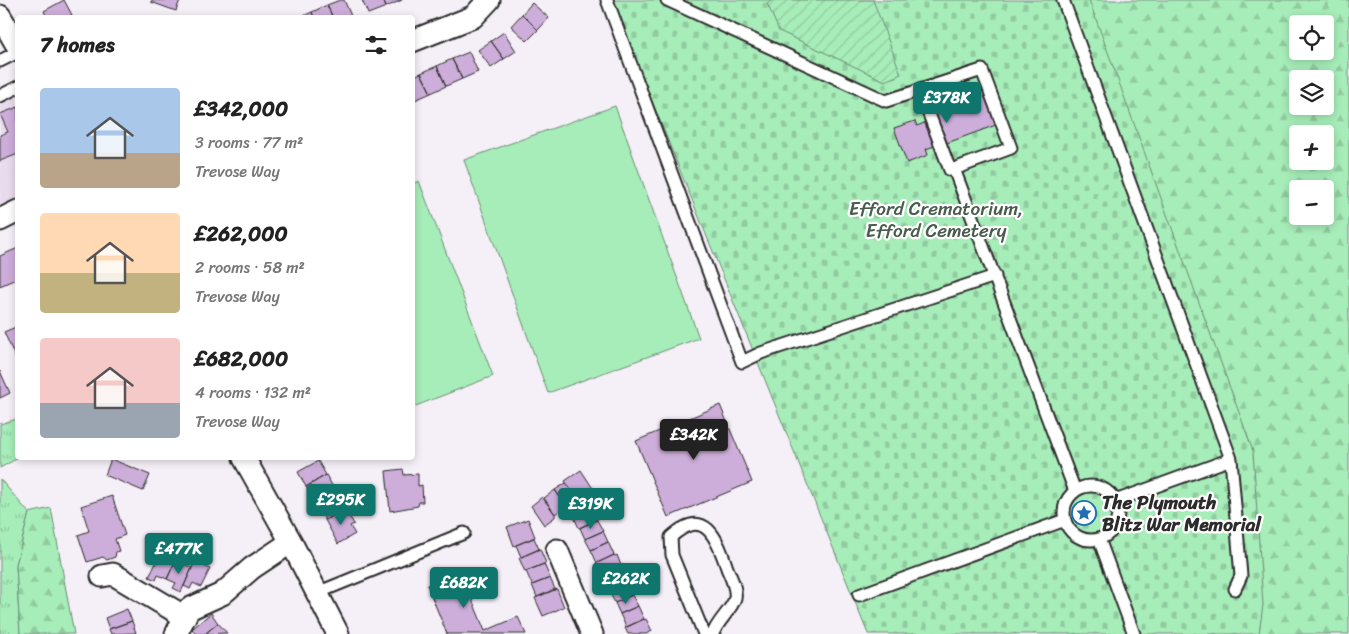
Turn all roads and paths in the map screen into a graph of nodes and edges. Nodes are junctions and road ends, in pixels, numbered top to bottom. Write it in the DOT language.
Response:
graph roads {
  1 [pos="489,0"];
  2 [pos="607,0"];
  3 [pos="667,0"];
  4 [pos="1063,0"];
  5 [pos="0,16"];
  6 [pos="415,40"];
  7 [pos="15,42"];
  8 [pos="15,54"];
  9 [pos="0,61"];
  10 [pos="15,88"];
  11 [pos="920,90"];
  12 [pos="0,96"];
  13 [pos="954,169"];
  14 [pos="15,212"];
  15 [pos="0,220"];
  16 [pos="994,276"];
  17 [pos="1231,459"];
  18 [pos="245,460"];
  19 [pos="1075,491"];
  20 [pos="1115,501"];
  21 [pos="1065,520"];
  22 [pos="464,533"];
  23 [pos="1099,538"];
  24 [pos="291,542"];
  25 [pos="557,550"];
  26 [pos="102,576"];
  27 [pos="1235,589"];
  28 [pos="317,593"];
  29 [pos="859,595"];
  30 [pos="181,625"];
  31 [pos="338,634"];
  32 [pos="592,634"];
  33 [pos="704,634"];
  34 [pos="713,634"];
  35 [pos="1134,634"];
  1 -- 6 [label="street"];
  2 -- 16 [label="lane"];
  3 -- 11 [label="lane"];
  4 -- 17 [label="lane"];
  5 -- 7 [label="street"];
  8 -- 9 [label="lane"];
  10 -- 12 [label="lane"];
  11 -- 13 [label="lane"];
  11 -- 13 [label="lane"];
  13 -- 16 [label="lane"];
  14 -- 15 [label="street"];
  16 -- 19 [label="lane"];
  17 -- 20 [label="lane"];
  17 -- 27 [label="lane"];
  18 -- 24 [label="street"];
  19 -- 20 [label="lane"];
  19 -- 21 [label="lane"];
  20 -- 23 [label="lane"];
  21 -- 23 [label="lane"];
  21 -- 29 [label="lane"];
  22 -- 28 [label="lane"];
  23 -- 35 [label="lane"];
  24 -- 28 [label="street"];
  24 -- 30 [label="street"];
  25 -- 32 [label="street"];
  26 -- 30 [label="street"];
  28 -- 31 [label="street"];
  33 -- 34 [label="lane"];
}
